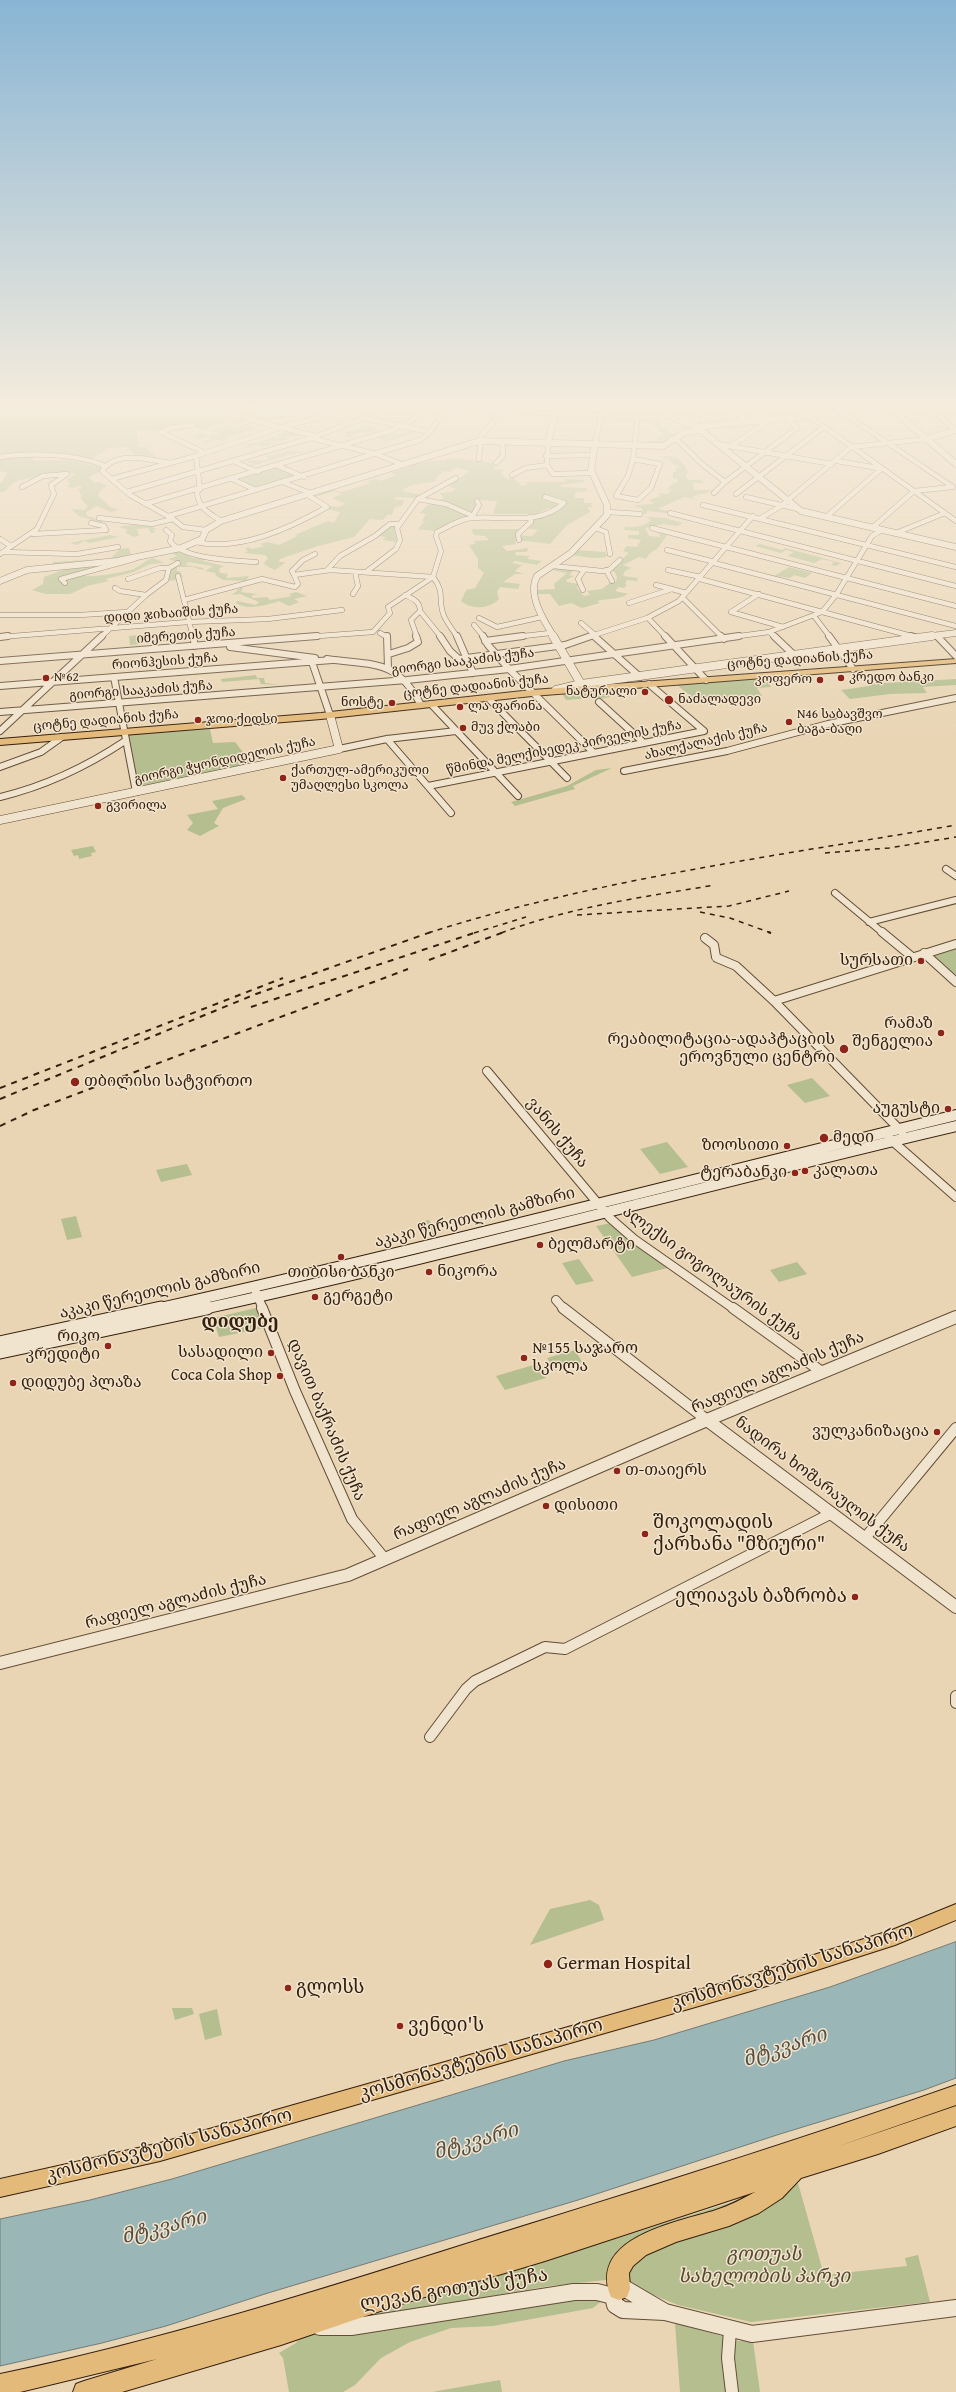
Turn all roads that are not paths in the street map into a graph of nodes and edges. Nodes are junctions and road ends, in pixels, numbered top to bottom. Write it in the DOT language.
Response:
graph roads {
  1 [pos="43,516"];
  2 [pos="168,516"];
  3 [pos="176,516"];
  4 [pos="213,516"];
  5 [pos="238,516"];
  6 [pos="313,516"];
  7 [pos="406,516"];
  8 [pos="467,516"];
  9 [pos="540,516"];
  10 [pos="605,516"];
  11 [pos="680,516"];
  12 [pos="753,516"];
  13 [pos="765,516"];
  14 [pos="821,516"];
  15 [pos="886,516"];
  16 [pos="939,516"];
  17 [pos="171,517"];
  18 [pos="530,517"];
  19 [pos="826,517"];
  20 [pos="99,518"];
  21 [pos="471,518"];
  22 [pos="761,518"];
  23 [pos="221,521"];
  24 [pos="91,523"];
  25 [pos="400,524"];
  26 [pos="595,528"];
  27 [pos="652,528"];
  28 [pos="872,528"];
  29 [pos="166,530"];
  30 [pos="206,530"];
  31 [pos="882,530"];
  32 [pos="740,531"];
  33 [pos="896,533"];
  34 [pos="33,534"];
  35 [pos="0,539"];
  36 [pos="518,540"];
  37 [pos="196,542"];
  38 [pos="866,545"];
  39 [pos="11,546"];
  40 [pos="727,546"];
  41 [pos="118,547"];
  42 [pos="956,547"];
  43 [pos="181,548"];
  44 [pos="667,550"];
  45 [pos="2,553"];
  46 [pos="146,554"];
  47 [pos="315,554"];
  48 [pos="610,554"];
  49 [pos="620,560"];
  50 [pos="256,562"];
  51 [pos="714,562"];
  52 [pos="857,562"];
  53 [pos="178,563"];
  54 [pos="553,566"];
  55 [pos="956,567"];
  56 [pos="169,568"];
  57 [pos="327,570"];
  58 [pos="584,570"];
  59 [pos="606,570"];
  60 [pos="668,570"];
  61 [pos="355,572"];
  62 [pos="366,572"];
  63 [pos="294,575"];
  64 [pos="178,576"];
  65 [pos="433,576"];
  66 [pos="847,577"];
  67 [pos="701,578"];
  68 [pos="128,579"];
  69 [pos="0,581"];
  70 [pos="612,581"];
  71 [pos="65,583"];
  72 [pos="656,585"];
  73 [pos="956,586"];
  74 [pos="115,588"];
  75 [pos="672,589"];
  76 [pos="583,590"];
  77 [pos="352,594"];
  78 [pos="759,594"];
  79 [pos="146,595"];
  80 [pos="405,595"];
  81 [pos="684,595"];
  82 [pos="836,595"];
  83 [pos="184,600"];
  84 [pos="629,603"];
  85 [pos="956,606"];
  86 [pos="342,610"];
  87 [pos="420,611"];
  88 [pos="127,612"];
  89 [pos="822,612"];
  90 [pos="0,615"];
  91 [pos="814,616"];
  92 [pos="542,617"];
  93 [pos="479,618"];
  94 [pos="648,618"];
  95 [pos="188,622"];
  96 [pos="581,623"];
  97 [pos="474,625"];
  98 [pos="783,627"];
  99 [pos="956,628"];
  100 [pos="108,629"];
  101 [pos="769,632"];
  102 [pos="380,633"];
  103 [pos="550,633"];
  104 [pos="956,633"];
  105 [pos="947,634"];
  106 [pos="595,636"];
  107 [pos="937,636"];
  108 [pos="0,637"];
  109 [pos="919,638"];
  110 [pos="724,639"];
  111 [pos="486,641"];
  112 [pos="211,645"];
  113 [pos="195,646"];
  114 [pos="558,646"];
  115 [pos="675,646"];
  116 [pos="839,649"];
  117 [pos="389,654"];
  118 [pos="81,655"];
  119 [pos="496,655"];
  120 [pos="614,655"];
  121 [pos="795,656"];
  122 [pos="956,656"];
  123 [pos="468,658"];
  124 [pos="459,659"];
  125 [pos="332,660"];
  126 [pos="0,661"];
  127 [pos="566,661"];
  128 [pos="956,661"];
  129 [pos="312,662"];
  130 [pos="388,668"];
  131 [pos="508,669"];
  132 [pos="698,669"];
  133 [pos="853,669"];
  134 [pos="473,673"];
  135 [pos="114,677"];
  136 [pos="640,677"];
  137 [pos="407,680"];
  138 [pos="706,680"];
  139 [pos="51,682"];
  140 [pos="581,684"];
  141 [pos="649,684"];
  142 [pos="0,686"];
  143 [pos="320,687"];
  144 [pos="550,692"];
  145 [pos="532,693"];
  146 [pos="488,698"];
  147 [pos="956,698"];
  148 [pos="599,702"];
  149 [pos="118,704"];
  150 [pos="431,704"];
  151 [pos="421,705"];
  152 [pos="22,710"];
  153 [pos="0,712"];
  154 [pos="330,715"];
  155 [pos="0,730"];
  156 [pos="456,731"];
  157 [pos="124,736"];
  158 [pos="62,737"];
  159 [pos="388,739"];
  160 [pos="0,742"];
  161 [pos="644,743"];
  162 [pos="339,749"];
  163 [pos="594,753"];
  164 [pos="550,761"];
  165 [pos="0,767"];
  166 [pos="624,771"];
  167 [pos="494,772"];
  168 [pos="567,778"];
  169 [pos="428,786"];
  170 [pos="136,792"];
  171 [pos="518,796"];
  172 [pos="0,797"];
  173 [pos="451,813"];
  174 [pos="0,820"];
  175 [pos="946,868"];
  176 [pos="956,876"];
  177 [pos="834,893"];
  178 [pos="956,900"];
  179 [pos="869,922"];
  180 [pos="705,938"];
  181 [pos="956,944"];
  182 [pos="924,953"];
  183 [pos="911,956"];
  184 [pos="956,982"];
  185 [pos="774,1001"];
  186 [pos="488,1071"];
  187 [pos="956,1115"];
  188 [pos="956,1126"];
  189 [pos="899,1129"];
  190 [pos="888,1137"];
  191 [pos="907,1138"];
  192 [pos="956,1197"];
  193 [pos="597,1203"];
  194 [pos="604,1213"];
  195 [pos="256,1291"];
  196 [pos="556,1300"];
  197 [pos="956,1317"];
  198 [pos="0,1343"];
  199 [pos="0,1352"];
  200 [pos="822,1372"];
  201 [pos="708,1420"];
  202 [pos="956,1428"];
  203 [pos="832,1513"];
  204 [pos="865,1538"];
  205 [pos="384,1558"];
  206 [pos="956,1607"];
  207 [pos="0,1664"];
  208 [pos="956,1696"];
  209 [pos="956,1702"];
  210 [pos="430,1737"];
  211 [pos="956,1912"];
  212 [pos="956,2095"];
  213 [pos="956,2116"];
  214 [pos="794,2170"];
  215 [pos="0,2188"];
  216 [pos="622,2293"];
  217 [pos="956,2308"];
  218 [pos="665,2312"];
  219 [pos="300,2328"];
  220 [pos="730,2330"];
  221 [pos="0,2386"];
  222 [pos="84,2392"];
  223 [pos="732,2392"];
  1 -- 34 [label="street"];
  2 -- 17 [label="street"];
  3 -- 17 [label="street"];
  4 -- 23 [label="street"];
  5 -- 23 [label="street"];
  6 -- 37 [label="street"];
  7 -- 25 [label="street"];
  8 -- 21 [label="street"];
  9 -- 18 [label="street"];
  10 -- 26 [label="street"];
  11 -- 32 [label="street"];
  12 -- 22 [label="street"];
  12 -- 32 [label="street"];
  13 -- 22 [label="street"];
  14 -- 19 [label="street"];
  15 -- 28 [label="street"];
  16 -- 33 [label="street"];
  17 -- 20 [label="street"];
  17 -- 30 [label="street"];
  18 -- 21 [label="street"];
  18 -- 36 [label="street"];
  19 -- 28 [label="street"];
  21 -- 65 [label="street"];
  22 -- 38 [label="street"];
  23 -- 30 [label="street"];
  24 -- 34 [label="street"];
  25 -- 57 [label="street"];
  25 -- 62 [label="street"];
  26 -- 48 [label="street"];
  26 -- 54 [label="street"];
  27 -- 40 [label="street"];
  28 -- 31 [label="street"];
  29 -- 43 [label="street"];
  30 -- 37 [label="street"];
  31 -- 33 [label="street"];
  31 -- 38 [label="street, გიორგი სააკაძის ქუჩა"];
  32 -- 40 [label="street"];
  32 -- 52 [label="street"];
  33 -- 42 [label="street"];
  34 -- 39 [label="street"];
  35 -- 39 [label="street"];
  37 -- 43 [label="street"];
  38 -- 52 [label="street, გიორგი სააკაძის ქუჩა"];
  38 -- 55 [label="street"];
  39 -- 45 [label="street"];
  40 -- 51 [label="street"];
  40 -- 66 [label="street"];
  41 -- 45 [label="street"];
  43 -- 46 [label="street"];
  43 -- 50 [label="street"];
  44 -- 51 [label="street"];
  46 -- 69 [label="street"];
  46 -- 71 [label="street"];
  47 -- 63 [label="street"];
  49 -- 59 [label="street"];
  51 -- 67 [label="street"];
  51 -- 82 [label="street"];
  52 -- 66 [label="street, გიორგი სააკაძის ქუჩა"];
  52 -- 73 [label="street"];
  53 -- 56 [label="street"];
  54 -- 58 [label="street"];
  54 -- 92 [label="street"];
  56 -- 68 [label="street"];
  56 -- 79 [label="street"];
  57 -- 61 [label="street"];
  57 -- 63 [label="street"];
  58 -- 59 [label="street"];
  58 -- 76 [label="street"];
  59 -- 70 [label="street"];
  60 -- 67 [label="street"];
  61 -- 62 [label="street"];
  61 -- 77 [label="street"];
  62 -- 65 [label="street"];
  63 -- 83 [label="street"];
  64 -- 83 [label="street"];
  65 -- 80 [label="street"];
  65 -- 123 [label="street"];
  66 -- 82 [label="street, გიორგი სააკაძის ქუჩა"];
  66 -- 85 [label="street"];
  67 -- 78 [label="street"];
  67 -- 81 [label="street"];
  72 -- 75 [label="street"];
  74 -- 79 [label="street"];
  75 -- 81 [label="street"];
  75 -- 84 [label="street"];
  78 -- 89 [label="street"];
  78 -- 98 [label="street"];
  79 -- 88 [label="street"];
  80 -- 87 [label="street"];
  80 -- 112 [label="street, იმერეთის ქუჩა"];
  81 -- 94 [label="street"];
  81 -- 110 [label="street"];
  82 -- 89 [label="street, გიორგი სააკაძის ქუჩა"];
  82 -- 99 [label="street"];
  83 -- 95 [label="street"];
  86 -- 95 [label="street, დიდი ჯიხაიშის ქუჩა"];
  87 -- 117 [label="street"];
  87 -- 124 [label="street"];
  88 -- 90 [label="street"];
  88 -- 100 [label="street"];
  89 -- 91 [label="street, გიორგი სააკაძის ქუჩა"];
  89 -- 109 [label="street"];
  91 -- 98 [label="street, გიორგი სააკაძის ქუჩა"];
  91 -- 116 [label="street"];
  92 -- 93 [label="street"];
  92 -- 103 [label="street"];
  94 -- 106 [label="street"];
  94 -- 115 [label="street"];
  95 -- 100 [label="street, დიდი ჯიხაიშის ქუჩა"];
  95 -- 113 [label="street"];
  96 -- 106 [label="street"];
  97 -- 111 [label="street"];
  98 -- 101 [label="street, გიორგი სააკაძის ქუჩა"];
  99 -- 105 [label="street"];
  100 -- 108 [label="street, დიდი ჯიხაიშის ქუჩა"];
  100 -- 118 [label="street"];
  101 -- 110 [label="street, გიორგი სააკაძის ქუჩა"];
  101 -- 121 [label="street"];
  102 -- 117 [label="street"];
  103 -- 111 [label="street"];
  103 -- 114 [label="street"];
  104 -- 105 [label="street"];
  105 -- 107 [label="street"];
  106 -- 114 [label="street"];
  106 -- 120 [label="street"];
  107 -- 109 [label="street"];
  107 -- 122 [label="street"];
  109 -- 116 [label="street"];
  110 -- 115 [label="street, გიორგი სააკაძის ქუჩა"];
  111 -- 119 [label="street"];
  112 -- 113 [label="street, იმერეთის ქუჩა"];
  112 -- 125 [label="street"];
  113 -- 118 [label="street, იმერეთის ქუჩა"];
  114 -- 119 [label="street"];
  114 -- 127 [label="street"];
  115 -- 120 [label="street, გიორგი სააკაძის ქუჩა"];
  115 -- 132 [label="street"];
  116 -- 121 [label="street"];
  116 -- 133 [label="street"];
  117 -- 130 [label="street"];
  118 -- 126 [label="street, იმერეთის ქუჩა"];
  118 -- 139 [label="street"];
  119 -- 123 [label="street"];
  119 -- 131 [label="street"];
  120 -- 127 [label="street, გიორგი სააკაძის ქუჩა"];
  120 -- 136 [label="street"];
  121 -- 132 [label="street"];
  123 -- 124 [label="street"];
  123 -- 134 [label="street"];
  124 -- 134 [label="street"];
  125 -- 129 [label="street, რიონჰესის ქუჩა"];
  125 -- 130 [label="street"];
  127 -- 131 [label="street, გიორგი სააკაძის ქუჩა"];
  127 -- 140 [label="street"];
  128 -- 133 [label="main road, ცოტნე დადიანის ქუჩა"];
  129 -- 135 [label="street, რიონჰესის ქუჩა"];
  129 -- 143 [label="street"];
  130 -- 137 [label="street"];
  131 -- 134 [label="street, გიორგი სააკაძის ქუჩა"];
  131 -- 145 [label="street"];
  132 -- 136 [label="street"];
  132 -- 138 [label="street"];
  133 -- 138 [label="main road, ცოტნე დადიანის ქუჩა"];
  134 -- 137 [label="street, გიორგი სააკაძის ქუჩა"];
  135 -- 139 [label="street, რიონჰესის ქუჩა"];
  135 -- 149 [label="street"];
  136 -- 140 [label="street"];
  137 -- 143 [label="street, გიორგი სააკაძის ქუჩა"];
  137 -- 151 [label="street"];
  138 -- 141 [label="main road, ცოტნე დადიანის ქუჩა"];
  139 -- 142 [label="street, რიონჰესის ქუჩა"];
  139 -- 152 [label="street"];
  140 -- 144 [label="street"];
  141 -- 144 [label="main road, ცოტნე დადიანის ქუჩა"];
  141 -- 161 [label="street, წმინდა მელქისედეკ პირველის ქუჩა"];
  143 -- 149 [label="street, გიორგი სააკაძის ქუჩა"];
  143 -- 154 [label="street"];
  144 -- 145 [label="main road, ცოტნე დადიანის ქუჩა"];
  145 -- 146 [label="main road, ცოტნე დადიანის ქუჩა"];
  145 -- 163 [label="street"];
  146 -- 150 [label="main road, ცოტნე დადიანის ქუჩა"];
  146 -- 164 [label="street"];
  147 -- 166 [label="street, ახალქალაქის ქუჩა"];
  148 -- 161 [label="street"];
  149 -- 152 [label="street, გიორგი სააკაძის ქუჩა"];
  149 -- 157 [label="street"];
  150 -- 151 [label="main road, ცოტნე დადიანის ქუჩა"];
  150 -- 156 [label="street"];
  151 -- 154 [label="main road, ცოტნე დადიანის ქუჩა"];
  152 -- 153 [label="street, გიორგი სააკაძის ქუჩა"];
  152 -- 155 [label="street"];
  154 -- 157 [label="main road, ცოტნე დადიანის ქუჩა"];
  154 -- 162 [label="street"];
  156 -- 159 [label="street, გიორგი ჭყონდიდელის ქუჩა"];
  156 -- 167 [label="street"];
  157 -- 158 [label="main road, ცოტნე დადიანის ქუჩა"];
  157 -- 170 [label="street"];
  157 -- 172 [label="street"];
  158 -- 160 [label="main road, ცოტნე დადიანის ქუჩა"];
  158 -- 165 [label="street"];
  159 -- 162 [label="street, გიორგი ჭყონდიდელის ქუჩა"];
  159 -- 169 [label="street"];
  161 -- 163 [label="street, წმინდა მელქისედეკ პირველის ქუჩა"];
  162 -- 170 [label="street, გიორგი ჭყონდიდელის ქუჩა"];
  163 -- 164 [label="street, წმინდა მელქისედეკ პირველის ქუჩა"];
  164 -- 167 [label="street, წმინდა მელქისედეკ პირველის ქუჩა"];
  164 -- 168 [label="street"];
  167 -- 169 [label="street, წმინდა მელქისედეკ პირველის ქუჩა"];
  167 -- 171 [label="street"];
  169 -- 173 [label="street"];
  170 -- 174 [label="street, გიორგი ჭყონდიდელის ქუჩა"];
  175 -- 176 [label="street"];
  177 -- 179 [label="street"];
  178 -- 179 [label="street"];
  179 -- 183 [label="street"];
  180 -- 185 [label="street"];
  181 -- 182 [label="street"];
  182 -- 183 [label="street"];
  182 -- 184 [label="street"];
  183 -- 185 [label="street"];
  185 -- 189 [label="street"];
  186 -- 193 [label="street, ვანის ქუჩა"];
  187 -- 189 [label="main road, აკაკი წერეთლის გამზირი"];
  188 -- 191 [label="main road, აკაკი წერეთლის გამზირი"];
  189 -- 190 [label="main road, აკაკი წერეთლის გამზირი"];
  189 -- 191 [label="street"];
  190 -- 191 [label="main road, აკაკი წერეთლის გამზირი"];
  190 -- 192 [label="street"];
  190 -- 193 [label="main road, აკაკი წერეთლის გამზირი"];
  190 -- 194 [label="main road, აკაკი წერეთლის გამზირი"];
  193 -- 194 [label="street, ვანის ქუჩა"];
  193 -- 195 [label="main road, აკაკი წერეთლის გამზირი"];
  194 -- 195 [label="main road, აკაკი წერეთლის გამზირი"];
  194 -- 200 [label="street, ალექსი გოგოლაურის ქუჩა"];
  195 -- 198 [label="main road, აკაკი წერეთლის გამზირი"];
  195 -- 199 [label="main road, აკაკი წერეთლის გამზირი"];
  195 -- 205 [label="street, დავით ბაქრაძის ქუჩა"];
  196 -- 201 [label="street, ნადირა ხოშარაულის ქუჩა"];
  197 -- 200 [label="street, რაფიელ აგლაძის ქუჩა"];
  200 -- 201 [label="street, რაფიელ აგლაძის ქუჩა"];
  201 -- 203 [label="street, ნადირა ხოშარაულის ქუჩა"];
  201 -- 205 [label="street, რაფიელ აგლაძის ქუჩა"];
  202 -- 204 [label="street"];
  203 -- 204 [label="street, ნადირა ხოშარაულის ქუჩა"];
  203 -- 210 [label="street"];
  204 -- 206 [label="street, ნადირა ხოშარაულის ქუჩა"];
  205 -- 207 [label="street, რაფიელ აგლაძის ქუჩა"];
  208 -- 209 [label="street"];
  211 -- 215 [label="main road, კოსმონავტების სანაპირო"];
  212 -- 221 [label="highway"];
  213 -- 214 [label="highway"];
  214 -- 216 [label="highway"];
  214 -- 219 [label="highway"];
  216 -- 218 [label="street, ლევან გოთუას ქუჩა"];
  216 -- 218 [label="street, ლევან გოთუას ქუჩა"];
  216 -- 219 [label="street, ლევან გოთუას ქუჩა"];
  217 -- 220 [label="street, ლევან გოთუას ქუჩა"];
  218 -- 220 [label="street, ლევან გოთუას ქუჩა"];
  219 -- 222 [label="highway"];
  220 -- 223 [label="street"];
}
